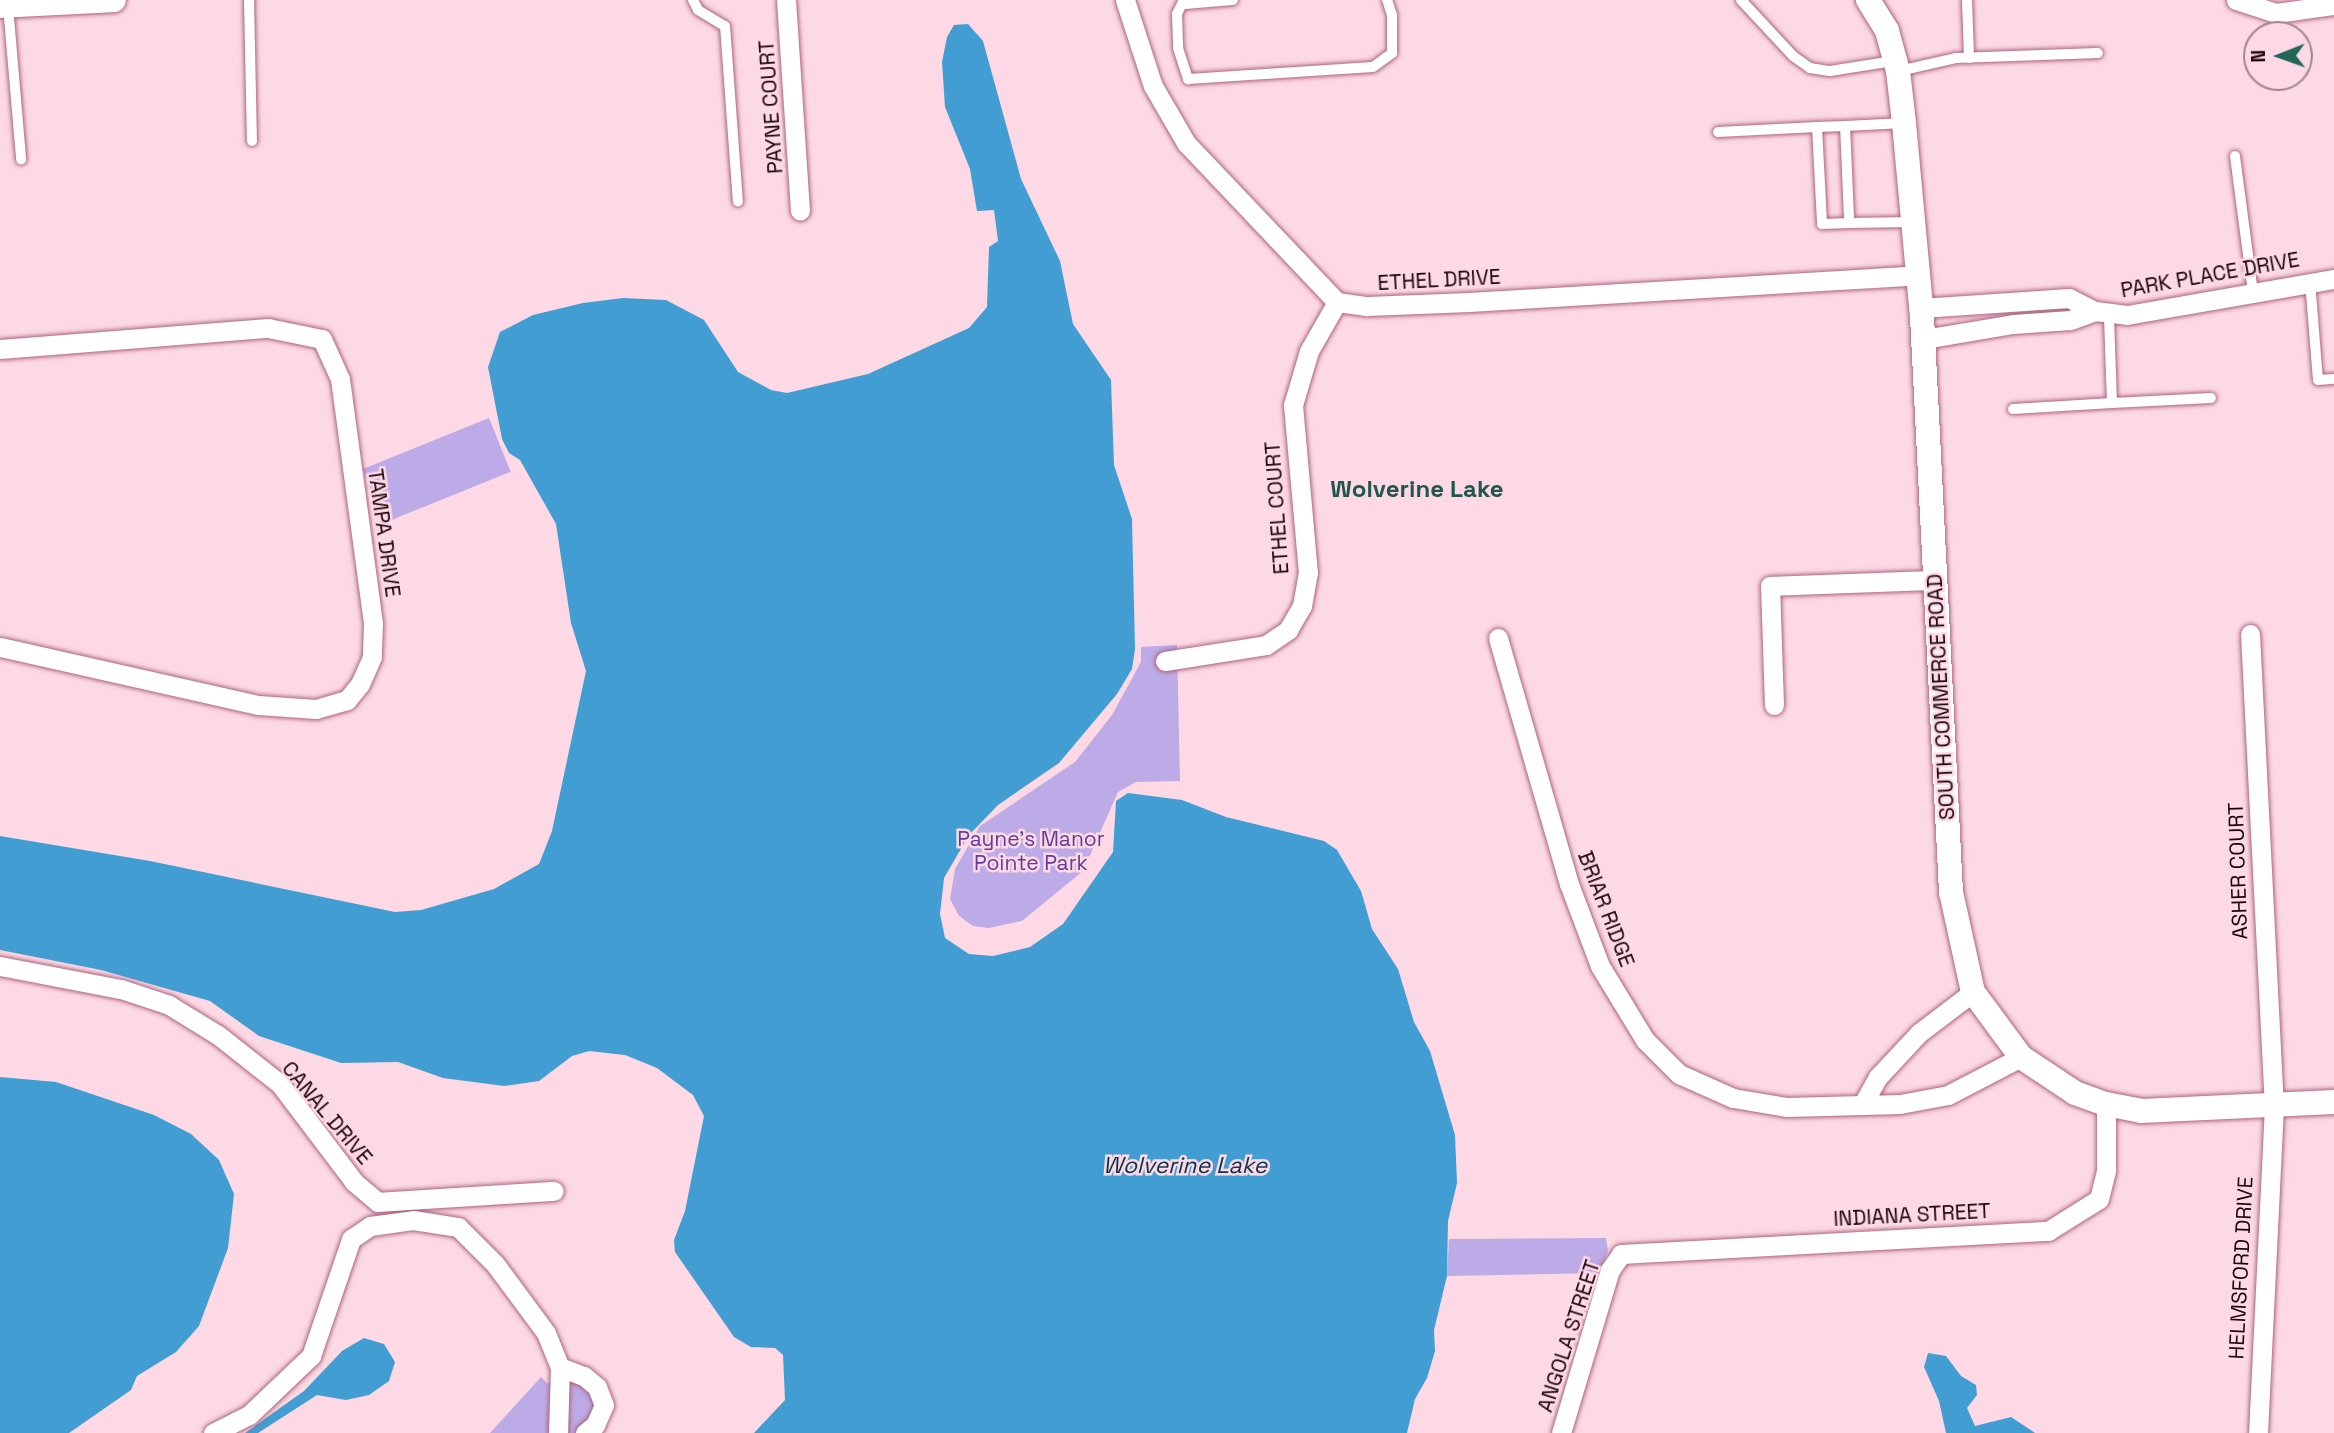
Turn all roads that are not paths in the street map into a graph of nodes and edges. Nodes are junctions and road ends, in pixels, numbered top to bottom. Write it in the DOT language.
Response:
graph roads {
  1 [pos="114,0"];
  2 [pos="248,0"];
  3 [pos="693,0"];
  4 [pos="786,0"];
  5 [pos="1125,0"];
  6 [pos="1233,0"];
  7 [pos="1387,0"];
  8 [pos="1741,0"];
  9 [pos="1868,0"];
  10 [pos="1967,0"];
  11 [pos="2236,0"];
  12 [pos="1185,2"];
  13 [pos="2334,5"];
  14 [pos="4,6"];
  15 [pos="2098,53"];
  16 [pos="1969,58"];
  17 [pos="1897,66"];
  18 [pos="1904,123"];
  19 [pos="1845,126"];
  20 [pos="1817,127"];
  21 [pos="1718,132"];
  22 [pos="252,141"];
  23 [pos="2235,156"];
  24 [pos="22,159"];
  25 [pos="738,202"];
  26 [pos="800,211"];
  27 [pos="1913,222"];
  28 [pos="1850,223"];
  29 [pos="1918,275"];
  30 [pos="2334,279"];
  31 [pos="2310,280"];
  32 [pos="2253,292"];
  33 [pos="1337,302"];
  34 [pos="1921,308"];
  35 [pos="2102,313"];
  36 [pos="1923,339"];
  37 [pos="0,349"];
  38 [pos="2334,379"];
  39 [pos="2211,398"];
  40 [pos="2112,403"];
  41 [pos="2013,409"];
  42 [pos="1935,580"];
  43 [pos="2250,634"];
  44 [pos="1498,638"];
  45 [pos="0,646"];
  46 [pos="1165,661"];
  47 [pos="1774,705"];
  48 [pos="0,966"];
  49 [pos="1972,992"];
  50 [pos="2021,1057"];
  51 [pos="1864,1102"];
  52 [pos="2334,1102"];
  53 [pos="2106,1104"];
  54 [pos="2274,1106"];
  55 [pos="554,1191"];
  56 [pos="412,1211"];
  57 [pos="1621,1254"];
  58 [pos="560,1367"];
  59 [pos="213,1433"];
  60 [pos="558,1433"];
  61 [pos="585,1433"];
  62 [pos="1561,1433"];
  63 [pos="2258,1433"];
  1 -- 14 [label="street"];
  2 -- 22 [label="lane"];
  3 -- 25 [label="lane"];
  4 -- 26 [label="street, PAYNE COURT"];
  5 -- 33 [label="street"];
  6 -- 12 [label="lane"];
  7 -- 12 [label="lane"];
  8 -- 17 [label="lane"];
  9 -- 17 [label="street, SOUTH COMMERCE ROAD"];
  10 -- 16 [label="lane"];
  11 -- 13 [label="street"];
  14 -- 24 [label="lane"];
  15 -- 16 [label="lane"];
  16 -- 17 [label="lane"];
  17 -- 18 [label="street, SOUTH COMMERCE ROAD"];
  18 -- 19 [label="lane"];
  18 -- 27 [label="street, SOUTH COMMERCE ROAD"];
  19 -- 20 [label="lane"];
  19 -- 28 [label="lane"];
  20 -- 21 [label="lane"];
  20 -- 28 [label="lane"];
  23 -- 32 [label="lane"];
  27 -- 28 [label="lane"];
  27 -- 29 [label="street, SOUTH COMMERCE ROAD"];
  29 -- 33 [label="street, ETHEL DRIVE"];
  29 -- 34 [label="street, SOUTH COMMERCE ROAD"];
  30 -- 31 [label="street, PARK PLACE DRIVE"];
  31 -- 32 [label="street, PARK PLACE DRIVE"];
  31 -- 38 [label="lane"];
  32 -- 35 [label="street, PARK PLACE DRIVE"];
  33 -- 46 [label="street, ETHEL COURT"];
  34 -- 35 [label="street, PARK PLACE DRIVE"];
  34 -- 36 [label="street, SOUTH COMMERCE ROAD"];
  35 -- 36 [label="street, PARK PLACE DRIVE"];
  35 -- 40 [label="lane"];
  36 -- 42 [label="street, SOUTH COMMERCE ROAD"];
  37 -- 45 [label="street, TAMPA DRIVE"];
  39 -- 40 [label="lane"];
  40 -- 41 [label="lane"];
  42 -- 47 [label="street"];
  42 -- 49 [label="street, SOUTH COMMERCE ROAD"];
  43 -- 54 [label="street, ASHER COURT"];
  44 -- 51 [label="street, BRIAR RIDGE"];
  48 -- 56 [label="street, CANAL DRIVE"];
  49 -- 50 [label="street, SOUTH COMMERCE ROAD"];
  49 -- 51 [label="street"];
  50 -- 51 [label="street, BRIAR RIDGE"];
  50 -- 53 [label="street, SOUTH COMMERCE ROAD"];
  52 -- 54 [label="street, SOUTH COMMERCE ROAD"];
  53 -- 54 [label="street, SOUTH COMMERCE ROAD"];
  53 -- 57 [label="street, INDIANA STREET"];
  54 -- 63 [label="street, HELMSFORD DRIVE"];
  55 -- 56 [label="street, CANAL DRIVE"];
  56 -- 58 [label="street"];
  56 -- 59 [label="street"];
  57 -- 62 [label="street, ANGOLA STREET"];
  58 -- 60 [label="street"];
  58 -- 61 [label="street"];
}
